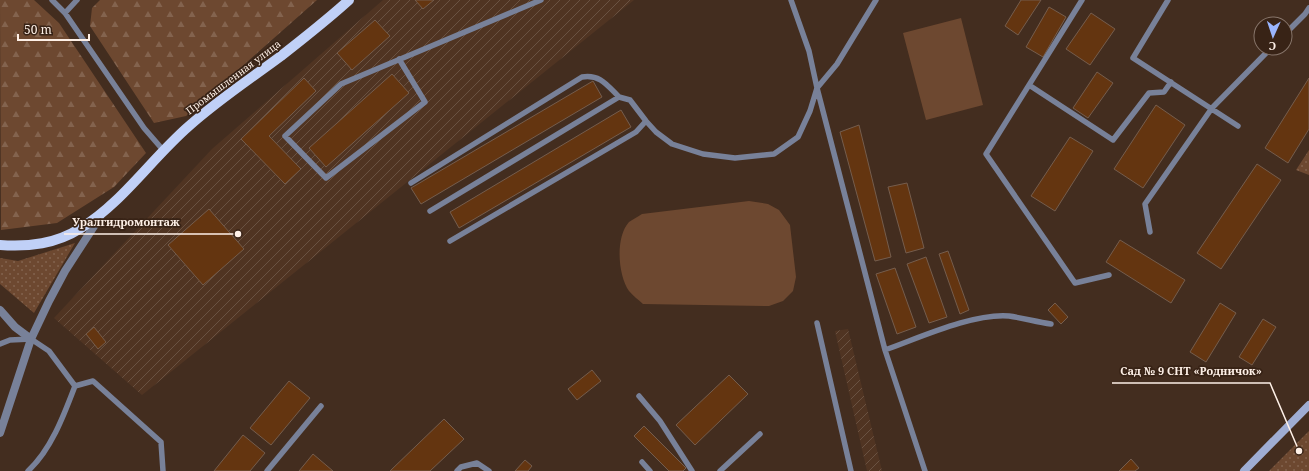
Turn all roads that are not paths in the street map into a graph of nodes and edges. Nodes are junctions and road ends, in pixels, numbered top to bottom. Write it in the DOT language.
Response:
graph roads {
  1 [pos="52,0"];
  2 [pos="78,0"];
  3 [pos="348,0"];
  4 [pos="541,0"];
  5 [pos="791,0"];
  6 [pos="876,0"];
  7 [pos="1082,0"];
  8 [pos="1168,0"];
  9 [pos="1309,8"];
  10 [pos="65,13"];
  11 [pos="1293,26"];
  12 [pos="1264,56"];
  13 [pos="399,59"];
  14 [pos="1171,82"];
  15 [pos="1029,85"];
  16 [pos="817,88"];
  17 [pos="619,97"];
  18 [pos="1212,108"];
  19 [pos="646,122"];
  20 [pos="1238,126"];
  21 [pos="163,150"];
  22 [pos="411,183"];
  23 [pos="430,211"];
  24 [pos="103,213"];
  25 [pos="1150,232"];
  26 [pos="450,241"];
  27 [pos="0,245"];
  28 [pos="1109,275"];
  29 [pos="0,310"];
  30 [pos="817,323"];
  31 [pos="1051,324"];
  32 [pos="31,339"];
  33 [pos="0,344"];
  34 [pos="885,350"];
  35 [pos="74,386"];
  36 [pos="639,396"];
  37 [pos="1309,405"];
  38 [pos="321,406"];
  39 [pos="0,433"];
  40 [pos="760,434"];
  41 [pos="642,462"];
  42 [pos="28,471"];
  43 [pos="163,471"];
  44 [pos="267,471"];
  45 [pos="457,471"];
  46 [pos="489,471"];
  47 [pos="650,471"];
  48 [pos="692,471"];
  49 [pos="720,471"];
  50 [pos="852,471"];
  51 [pos="925,471"];
  52 [pos="1244,471"];
  1 -- 10 [label="lane"];
  2 -- 10 [label="lane"];
  3 -- 21 [label="main road, Промышленная улица"];
  4 -- 13 [label="lane"];
  5 -- 16 [label="lane"];
  6 -- 16 [label="lane"];
  7 -- 15 [label="lane"];
  8 -- 14 [label="lane"];
  9 -- 11 [label="lane"];
  10 -- 21 [label="lane"];
  12 -- 18 [label="lane"];
  13 -- 13 [label="lane"];
  14 -- 15 [label="lane"];
  14 -- 18 [label="lane"];
  15 -- 28 [label="lane"];
  16 -- 19 [label="lane"];
  16 -- 34 [label="lane"];
  17 -- 19 [label="lane"];
  17 -- 22 [label="lane"];
  17 -- 23 [label="lane"];
  18 -- 20 [label="lane"];
  18 -- 25 [label="lane"];
  19 -- 26 [label="lane"];
  21 -- 24 [label="main road, Промышленная улица"];
  24 -- 27 [label="main road, Промышленная улица"];
  24 -- 32 [label="street"];
  29 -- 32 [label="street"];
  30 -- 50 [label="lane"];
  31 -- 34 [label="lane"];
  32 -- 33 [label="lane"];
  32 -- 35 [label="lane"];
  32 -- 39 [label="street"];
  34 -- 51 [label="lane"];
  35 -- 42 [label="lane"];
  35 -- 43 [label="lane"];
  36 -- 48 [label="lane"];
  37 -- 52 [label="main road"];
  38 -- 44 [label="lane"];
  40 -- 49 [label="lane"];
  41 -- 47 [label="lane"];
  45 -- 46 [label="lane"];
}
